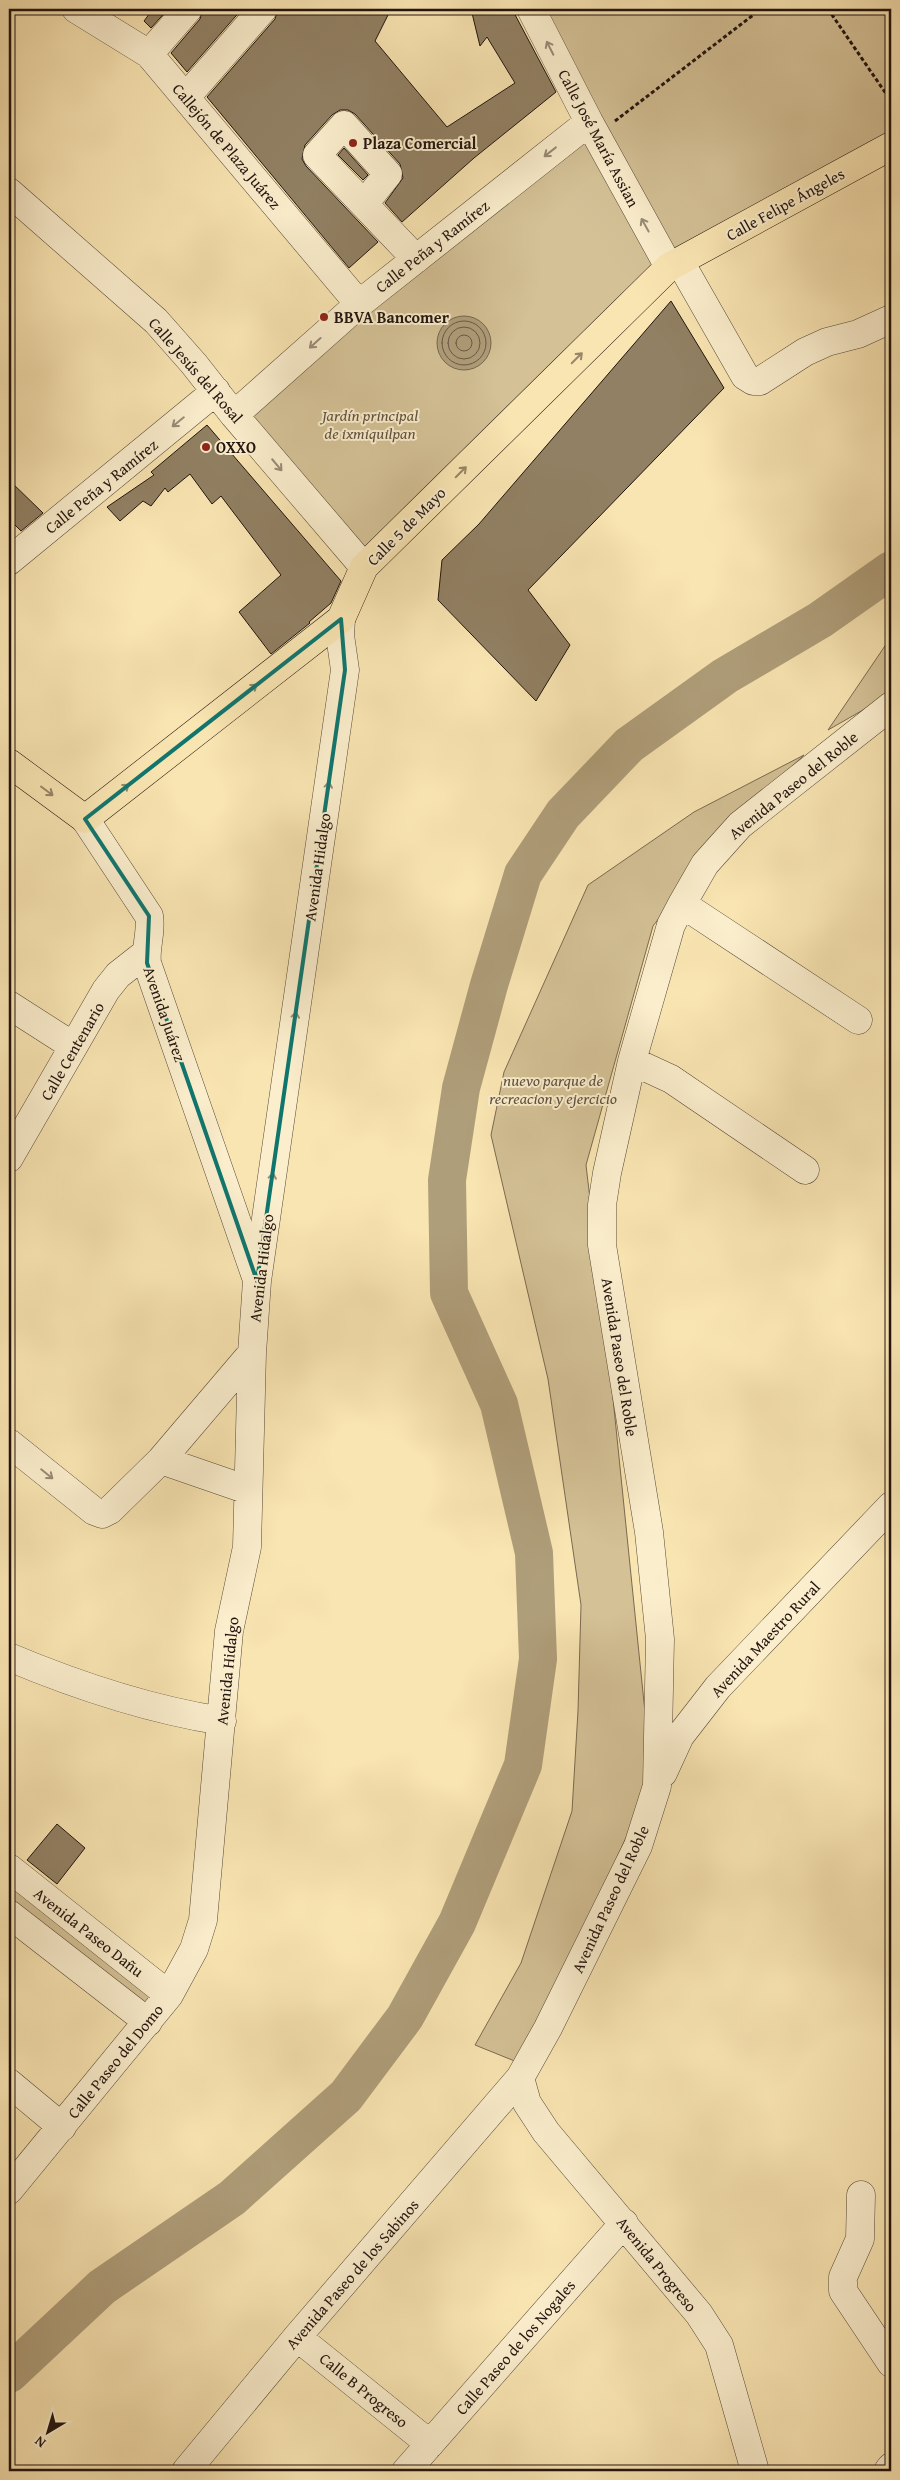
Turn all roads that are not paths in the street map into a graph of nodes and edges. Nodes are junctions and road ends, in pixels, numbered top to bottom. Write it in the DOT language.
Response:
graph roads {
  1 [pos="76,9"];
  2 [pos="188,9"];
  3 [pos="263,9"];
  4 [pos="531,9"];
  5 [pos="149,54"];
  6 [pos="186,97"];
  7 [pos="592,129"];
  8 [pos="891,146"];
  9 [pos="9,192"];
  10 [pos="364,204"];
  11 [pos="416,259"];
  12 [pos="674,265"];
  13 [pos="359,304"];
  14 [pos="891,319"];
  15 [pos="216,391"];
  16 [pos="234,415"];
  17 [pos="9,561"];
  18 [pos="364,568"];
  19 [pos="341,619"];
  20 [pos="891,706"];
  21 [pos="12,771"];
  22 [pos="85,819"];
  23 [pos="682,904"];
  24 [pos="146,953"];
  25 [pos="9,1005"];
  26 [pos="858,1020"];
  27 [pos="73,1046"];
  28 [pos="632,1061"];
  29 [pos="17,1127"];
  30 [pos="9,1158"];
  31 [pos="805,1170"];
  32 [pos="257,1281"];
  33 [pos="252,1353"];
  34 [pos="9,1443"];
  35 [pos="161,1460"];
  36 [pos="248,1490"];
  37 [pos="891,1506"];
  38 [pos="9,1656"];
  39 [pos="222,1721"];
  40 [pos="657,1786"];
  41 [pos="9,1868"];
  42 [pos="9,1914"];
  43 [pos="203,1920"];
  44 [pos="169,1995"];
  45 [pos="148,2022"];
  46 [pos="520,2078"];
  47 [pos="9,2084"];
  48 [pos="62,2127"];
  49 [pos="9,2190"];
  50 [pos="861,2195"];
  51 [pos="624,2223"];
  52 [pos="297,2337"];
  53 [pos="891,2363"];
  54 [pos="430,2444"];
  55 [pos="197,2467"];
  56 [pos="891,2467"];
  57 [pos="406,2471"];
  58 [pos="755,2471"];
  59 [pos="888,2471"];
  1 -- 5 [label="street, Callejón de Plaza Juárez"];
  2 -- 5 [label="street"];
  3 -- 6 [label="street"];
  7 -- 4 [label="street, Calle José María Assian, one-way"];
  5 -- 6 [label="street, Callejón de Plaza Juárez"];
  6 -- 13 [label="street, Callejón de Plaza Juárez"];
  7 -- 11 [label="street, Calle Peña y Ramírez, one-way"];
  12 -- 7 [label="street, Calle José María Assian, one-way"];
  8 -- 12 [label="main road, Calle Felipe Ángeles"];
  9 -- 15 [label="street, Calle Jesús del Rosal"];
  10 -- 11 [label="street"];
  11 -- 13 [label="street, Calle Peña y Ramírez"];
  12 -- 14 [label="street, Calle José María Assian"];
  18 -- 12 [label="main road, Calle 5 de Mayo, one-way"];
  13 -- 16 [label="street, Calle Peña y Ramírez, one-way"];
  15 -- 16 [label="street, Calle Jesús del Rosal"];
  15 -- 17 [label="street, Calle Peña y Ramírez, one-way"];
  16 -- 18 [label="street, Calle Jesús del Rosal, one-way"];
  18 -- 19 [label="main road, Calle 5 de Mayo"];
  22 -- 19 [label="main road, Calle 5 de Mayo, one-way"];
  32 -- 19 [label="street, Avenida Hidalgo, one-way"];
  20 -- 23 [label="street, Avenida Paseo del Roble"];
  21 -- 22 [label="main road, Avenida Juárez, one-way"];
  22 -- 24 [label="street, Avenida Juárez"];
  23 -- 26 [label="street"];
  23 -- 28 [label="street, Avenida Paseo del Roble"];
  24 -- 27 [label="street, Calle Centenario"];
  24 -- 32 [label="street, Avenida Juárez"];
  25 -- 27 [label="street"];
  27 -- 29 [label="street, Calle Centenario"];
  28 -- 31 [label="street"];
  28 -- 40 [label="street, Avenida Paseo del Roble"];
  29 -- 30 [label="street, Calle Centenario"];
  32 -- 33 [label="street, Avenida Hidalgo"];
  33 -- 35 [label="street"];
  33 -- 36 [label="street, Avenida Hidalgo"];
  34 -- 35 [label="street, one-way"];
  35 -- 36 [label="street"];
  36 -- 39 [label="street, Avenida Hidalgo"];
  37 -- 40 [label="street, Avenida Maestro Rural"];
  38 -- 39 [label="street"];
  39 -- 43 [label="street, Avenida Hidalgo"];
  40 -- 46 [label="street, Avenida Paseo del Roble"];
  41 -- 44 [label="street, Avenida Paseo Dañu"];
  42 -- 45 [label="street"];
  43 -- 44 [label="street, Calle Paseo del Domo"];
  44 -- 45 [label="street, Calle Paseo del Domo"];
  45 -- 48 [label="street, Calle Paseo del Domo"];
  46 -- 51 [label="street, Avenida Progreso"];
  46 -- 52 [label="street, Avenida Paseo de los Sabinos"];
  47 -- 48 [label="street"];
  48 -- 49 [label="street, Calle Paseo del Domo"];
  50 -- 53 [label="street"];
  51 -- 54 [label="street, Calle Paseo de los Nogales"];
  51 -- 58 [label="street, Avenida Progreso"];
  52 -- 54 [label="street, Calle B Progreso"];
  52 -- 55 [label="street, Avenida Paseo de los Sabinos"];
  54 -- 57 [label="street, Calle Paseo de los Nogales"];
  56 -- 59 [label="street"];
}
